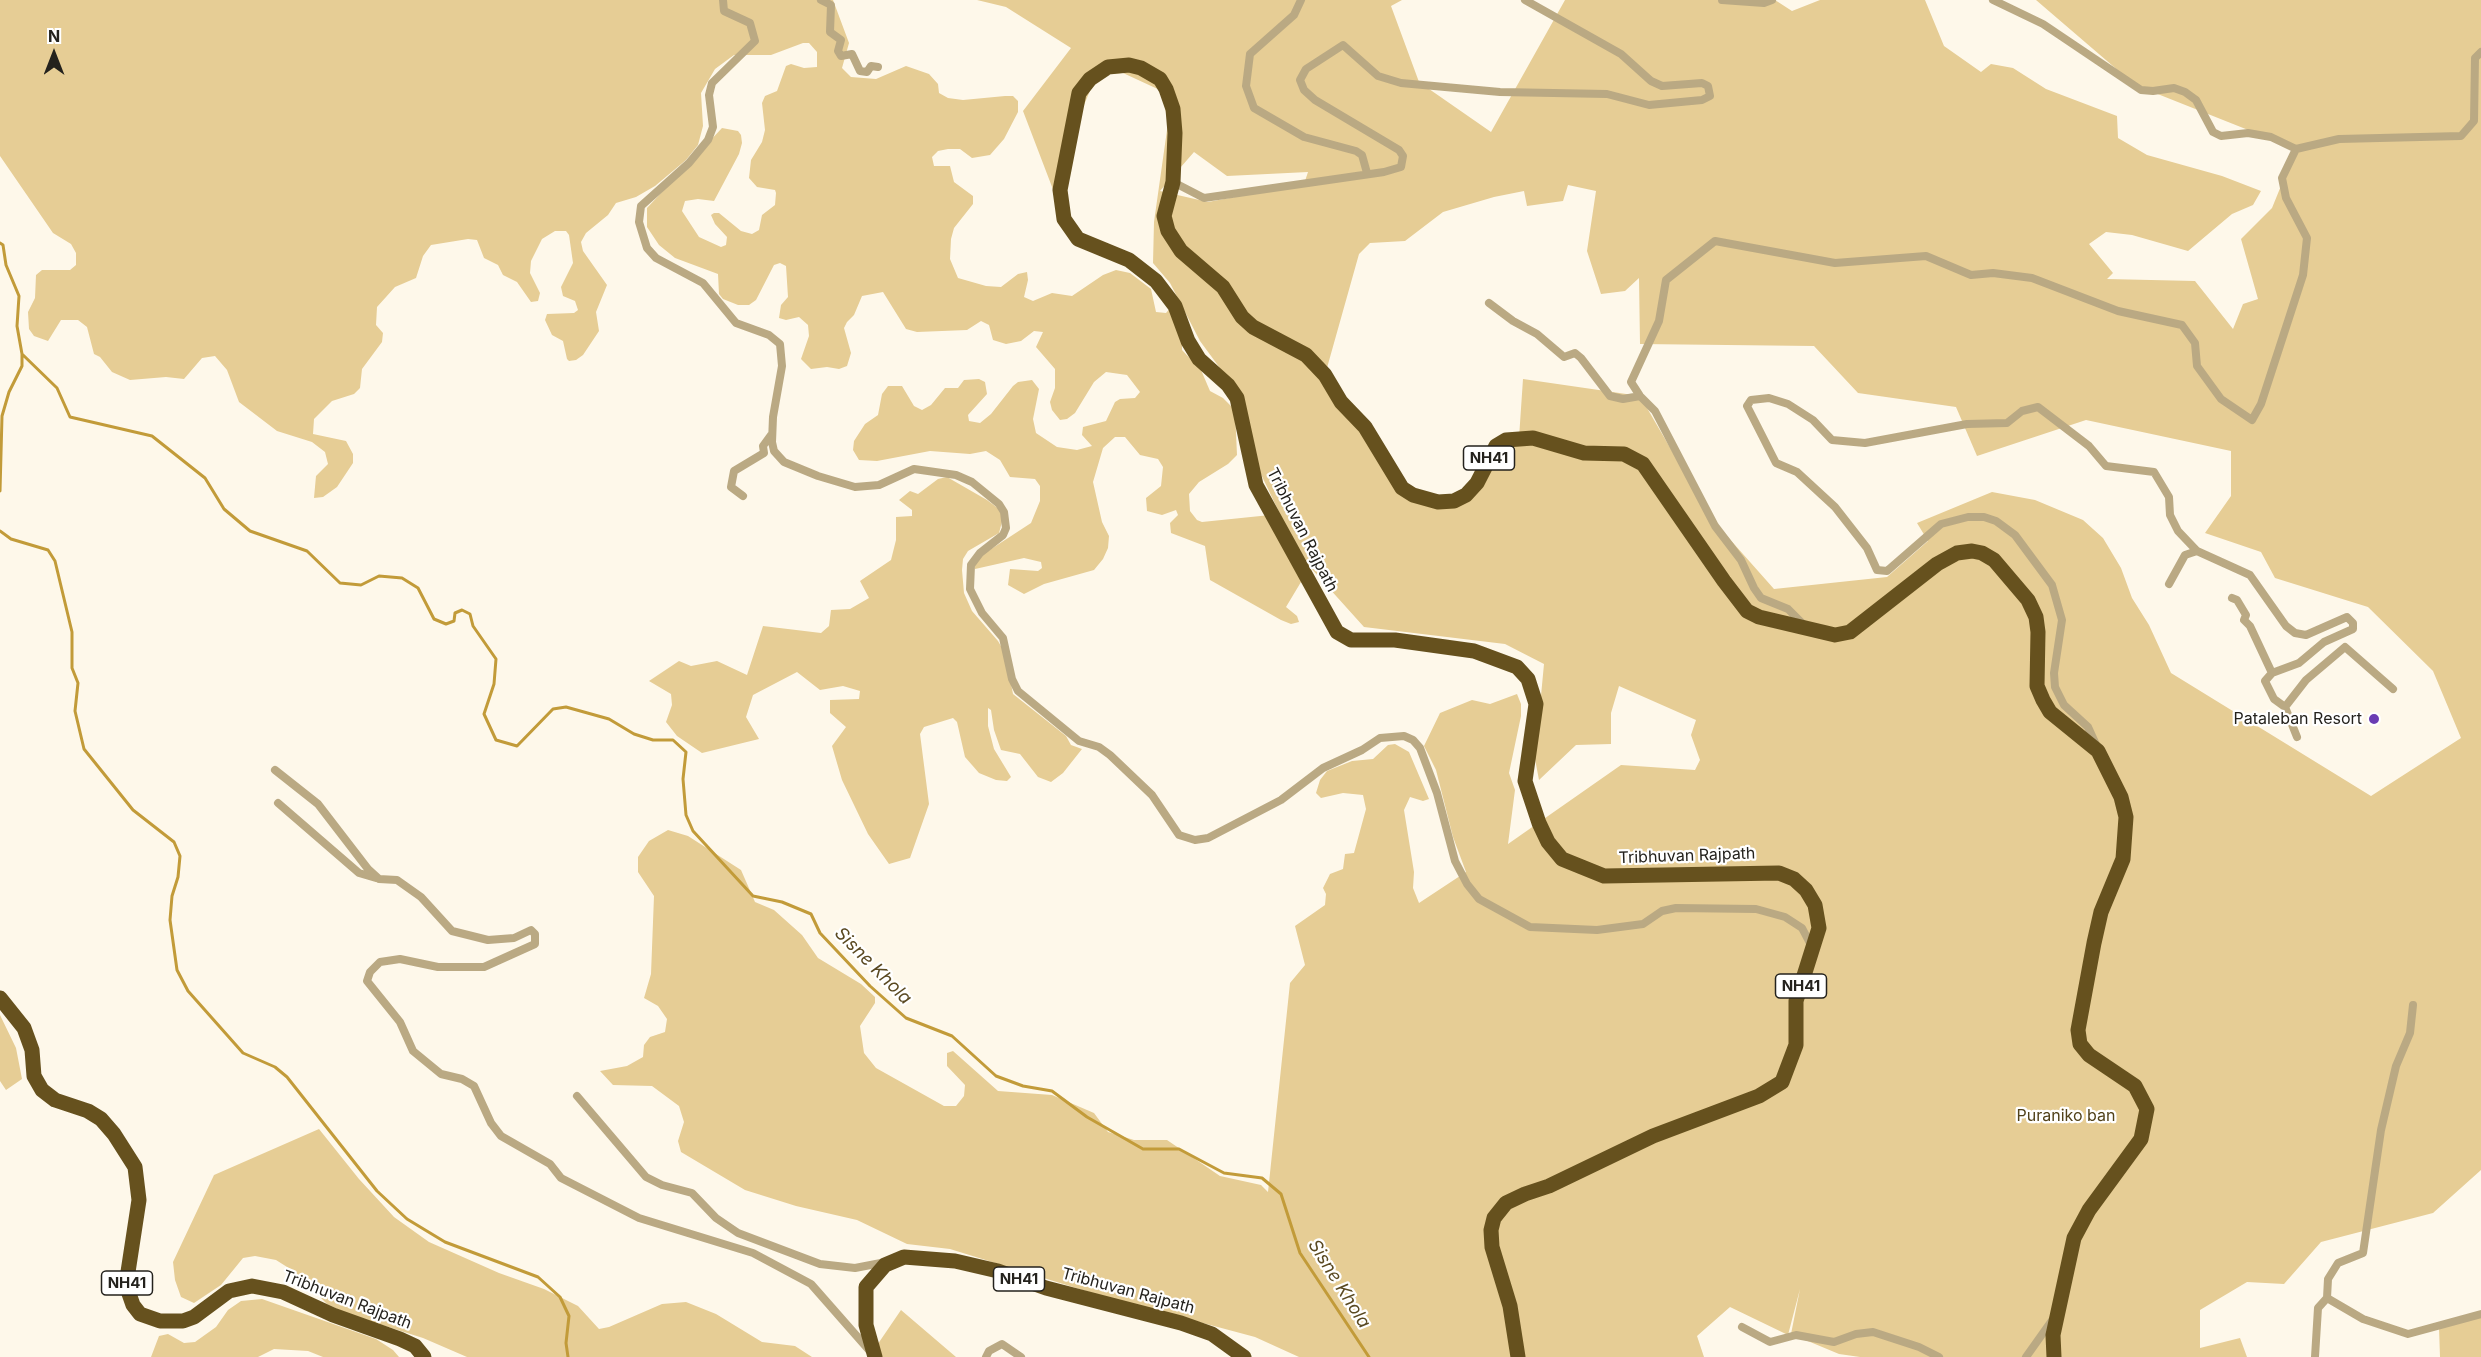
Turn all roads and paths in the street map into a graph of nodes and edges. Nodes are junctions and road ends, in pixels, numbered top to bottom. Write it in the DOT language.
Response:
graph roads {
  1 [pos="723,0"];
  2 [pos="821,0"];
  3 [pos="1301,0"];
  4 [pos="1525,0"];
  5 [pos="1722,0"];
  6 [pos="1772,0"];
  7 [pos="1993,0"];
  8 [pos="2481,51"];
  9 [pos="878,68"];
  10 [pos="2296,149"];
  11 [pos="1367,173"];
  12 [pos="1173,182"];
  13 [pos="1489,303"];
  14 [pos="1640,396"];
  15 [pos="772,435"];
  16 [pos="743,496"];
  17 [pos="2197,551"];
  18 [pos="2169,584"];
  19 [pos="2232,598"];
  20 [pos="1809,630"];
  21 [pos="2272,673"];
  22 [pos="2393,689"];
  23 [pos="2285,706"];
  24 [pos="2297,736"];
  25 [pos="2098,751"];
  26 [pos="275,770"];
  27 [pos="278,803"];
  28 [pos="379,879"];
  29 [pos="1812,947"];
  30 [pos="0,998"];
  31 [pos="2413,1005"];
  32 [pos="577,1096"];
  33 [pos="755,1241"];
  34 [pos="753,1253"];
  35 [pos="895,1259"];
  36 [pos="2327,1298"];
  37 [pos="2057,1314"];
  38 [pos="2481,1314"];
  39 [pos="1742,1327"];
  40 [pos="424,1357"];
  41 [pos="875,1357"];
  42 [pos="986,1357"];
  43 [pos="1021,1357"];
  44 [pos="1244,1357"];
  45 [pos="1518,1357"];
  46 [pos="1940,1357"];
  47 [pos="2026,1357"];
  48 [pos="2054,1357"];
  49 [pos="2315,1357"];
  1 -- 15 [label="street"];
  2 -- 9 [label="street"];
  3 -- 11 [label="street"];
  4 -- 11 [label="street"];
  5 -- 6 [label="street"];
  7 -- 10 [label="street"];
  8 -- 10 [label="street"];
  10 -- 14 [label="street"];
  11 -- 12 [label="street"];
  12 -- 20 [label="highway, Tribhuvan Rajpath / NH41"];
  12 -- 29 [label="highway, Tribhuvan Rajpath / NH41"];
  13 -- 14 [label="street"];
  14 -- 20 [label="street"];
  15 -- 16 [label="street"];
  15 -- 29 [label="street"];
  17 -- 18 [label="street"];
  17 -- 21 [label="street"];
  17 -- 25 [label="street"];
  19 -- 21 [label="street"];
  20 -- 25 [label="highway, Tribhuvan Rajpath / NH41"];
  21 -- 23 [label="street"];
  22 -- 23 [label="street"];
  23 -- 24 [label="street"];
  25 -- 37 [label="highway, Tribhuvan Rajpath / NH41"];
  26 -- 28 [label="street"];
  27 -- 28 [label="street"];
  28 -- 34 [label="street"];
  29 -- 45 [label="highway, Tribhuvan Rajpath / NH41"];
  30 -- 40 [label="highway, Tribhuvan Rajpath / NH41"];
  31 -- 36 [label="street"];
  32 -- 33 [label="street"];
  33 -- 34 [label="street"];
  33 -- 35 [label="street"];
  34 -- 41 [label="street"];
  35 -- 41 [label="highway"];
  35 -- 44 [label="highway, Tribhuvan Rajpath / NH41"];
  36 -- 38 [label="street"];
  36 -- 49 [label="street"];
  37 -- 47 [label="street"];
  37 -- 48 [label="highway, Tribhuvan Rajpath / NH41"];
  39 -- 46 [label="street"];
  42 -- 43 [label="street"];
}
